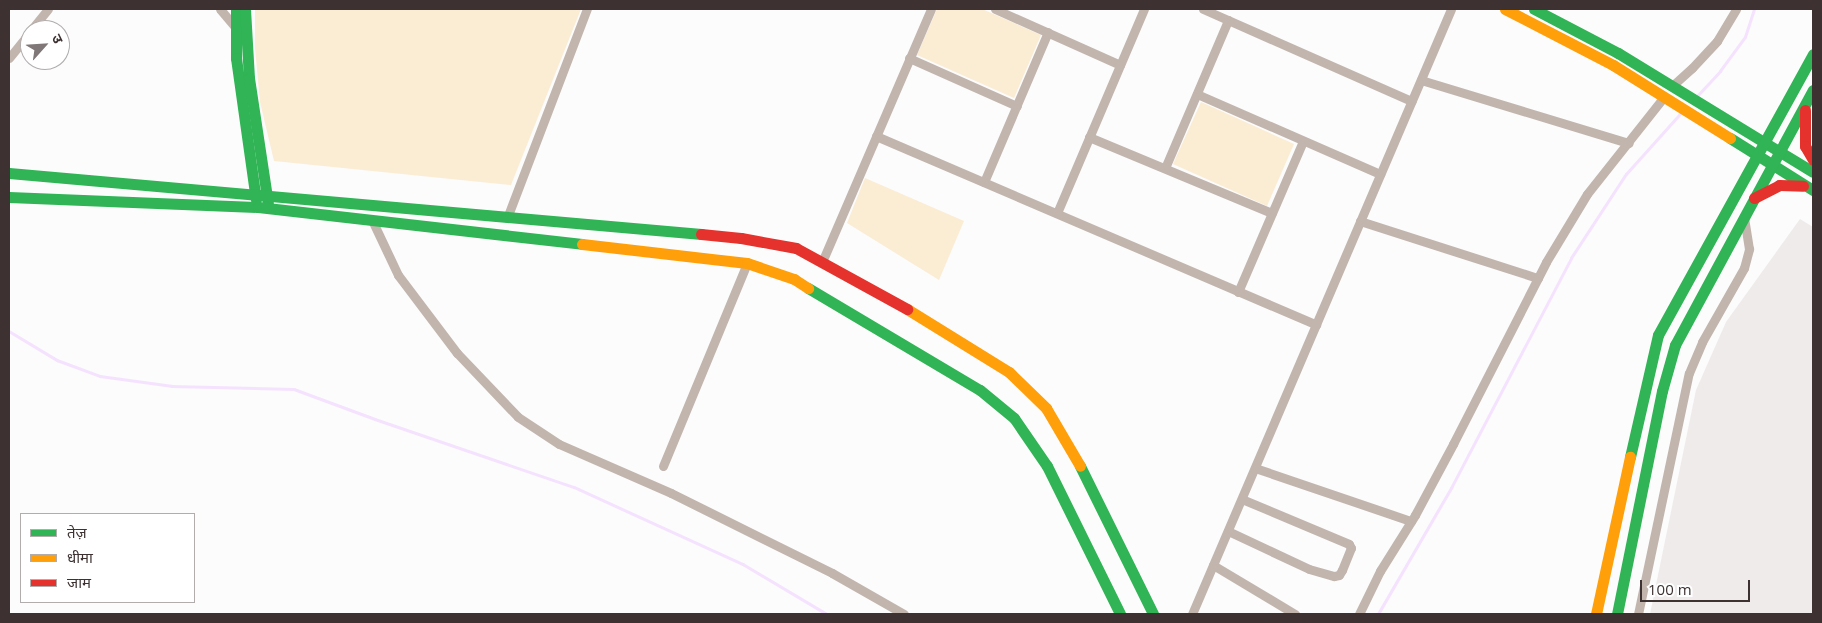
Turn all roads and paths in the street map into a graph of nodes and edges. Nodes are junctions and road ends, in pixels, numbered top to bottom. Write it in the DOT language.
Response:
graph roads {
  1 [pos="48,9"];
  2 [pos="220,9"];
  3 [pos="236,9"];
  4 [pos="245,9"];
  5 [pos="587,9"];
  6 [pos="931,9"];
  7 [pos="995,9"];
  8 [pos="1144,9"];
  9 [pos="1203,9"];
  10 [pos="1451,9"];
  11 [pos="1505,9"];
  12 [pos="1534,9"];
  13 [pos="1736,9"];
  14 [pos="40,20"];
  15 [pos="1228,20"];
  16 [pos="235,27"];
  17 [pos="1048,32"];
  18 [pos="20,44"];
  19 [pos="1813,54"];
  20 [pos="9,58"];
  21 [pos="909,58"];
  22 [pos="1120,65"];
  23 [pos="1421,80"];
  24 [pos="1676,89"];
  25 [pos="1813,90"];
  26 [pos="1197,94"];
  27 [pos="1668,100"];
  28 [pos="1412,101"];
  29 [pos="1017,106"];
  30 [pos="1805,106"];
  31 [pos="876,136"];
  32 [pos="1090,137"];
  33 [pos="1303,141"];
  34 [pos="1629,143"];
  35 [pos="1764,143"];
  36 [pos="1779,152"];
  37 [pos="1757,156"];
  38 [pos="1813,160"];
  39 [pos="1772,165"];
  40 [pos="1165,168"];
  41 [pos="1813,172"];
  42 [pos="9,173"];
  43 [pos="1380,174"];
  44 [pos="984,182"];
  45 [pos="1812,189"];
  46 [pos="261,195"];
  47 [pos="9,197"];
  48 [pos="1754,198"];
  49 [pos="263,208"];
  50 [pos="1057,213"];
  51 [pos="1272,213"];
  52 [pos="1744,216"];
  53 [pos="506,218"];
  54 [pos="372,220"];
  55 [pos="1360,221"];
  56 [pos="822,262"];
  57 [pos="747,263"];
  58 [pos="1538,278"];
  59 [pos="1238,292"];
  60 [pos="1316,325"];
  61 [pos="663,466"];
  62 [pos="1255,468"];
  63 [pos="1242,498"];
  64 [pos="1411,521"];
  65 [pos="1228,531"];
  66 [pos="1213,565"];
  67 [pos="904,614"];
  68 [pos="1120,614"];
  69 [pos="1153,614"];
  70 [pos="1192,614"];
  71 [pos="1295,614"];
  72 [pos="1359,614"];
  73 [pos="1596,614"];
  74 [pos="1617,614"];
  75 [pos="1638,614"];
  1 -- 14 [label="street"];
  2 -- 16 [label="street"];
  3 -- 16 [label="main road"];
  4 -- 46 [label="main road"];
  5 -- 53 [label="street"];
  6 -- 21 [label="street"];
  7 -- 17 [label="street"];
  8 -- 22 [label="street"];
  9 -- 15 [label="street"];
  10 -- 23 [label="street"];
  11 -- 27 [label="main road"];
  12 -- 24 [label="main road"];
  13 -- 24 [label="street"];
  15 -- 26 [label="street"];
  15 -- 28 [label="street"];
  16 -- 46 [label="main road"];
  17 -- 22 [label="street"];
  17 -- 29 [label="street"];
  18 -- 20 [label="street"];
  19 -- 35 [label="main road"];
  21 -- 29 [label="street"];
  21 -- 31 [label="street"];
  22 -- 32 [label="street"];
  23 -- 28 [label="street"];
  23 -- 34 [label="street"];
  24 -- 35 [label="main road"];
  25 -- 30 [label="main road"];
  26 -- 33 [label="street"];
  26 -- 40 [label="street"];
  27 -- 34 [label="street"];
  27 -- 37 [label="main road"];
  28 -- 43 [label="street"];
  29 -- 44 [label="street"];
  30 -- 36 [label="main road"];
  30 -- 38 [label="main road"];
  31 -- 44 [label="street"];
  31 -- 56 [label="street"];
  32 -- 40 [label="street"];
  32 -- 50 [label="street"];
  33 -- 43 [label="street"];
  33 -- 51 [label="street"];
  34 -- 58 [label="street"];
  35 -- 36 [label="main road"];
  35 -- 37 [label="main road"];
  36 -- 39 [label="main road"];
  36 -- 41 [label="main road"];
  37 -- 39 [label="main road"];
  37 -- 73 [label="main road"];
  39 -- 45 [label="main road"];
  39 -- 48 [label="main road"];
  40 -- 51 [label="street"];
  42 -- 46 [label="main road"];
  43 -- 55 [label="street"];
  44 -- 50 [label="street"];
  45 -- 48 [label="main road"];
  46 -- 49 [label="main road"];
  46 -- 53 [label="main road"];
  47 -- 49 [label="main road"];
  48 -- 52 [label="main road"];
  49 -- 54 [label="main road"];
  50 -- 59 [label="street"];
  51 -- 59 [label="street"];
  52 -- 74 [label="main road"];
  52 -- 75 [label="street"];
  53 -- 56 [label="main road"];
  54 -- 57 [label="main road"];
  54 -- 67 [label="street"];
  55 -- 58 [label="street"];
  55 -- 60 [label="street"];
  56 -- 69 [label="main road"];
  57 -- 61 [label="street"];
  57 -- 68 [label="main road"];
  58 -- 64 [label="street"];
  59 -- 60 [label="street"];
  60 -- 62 [label="street"];
  62 -- 63 [label="street"];
  62 -- 64 [label="street"];
  63 -- 65 [label="street"];
  63 -- 65 [label="street"];
  64 -- 72 [label="street"];
  65 -- 66 [label="street"];
  66 -- 70 [label="street"];
  66 -- 71 [label="street"];
}
